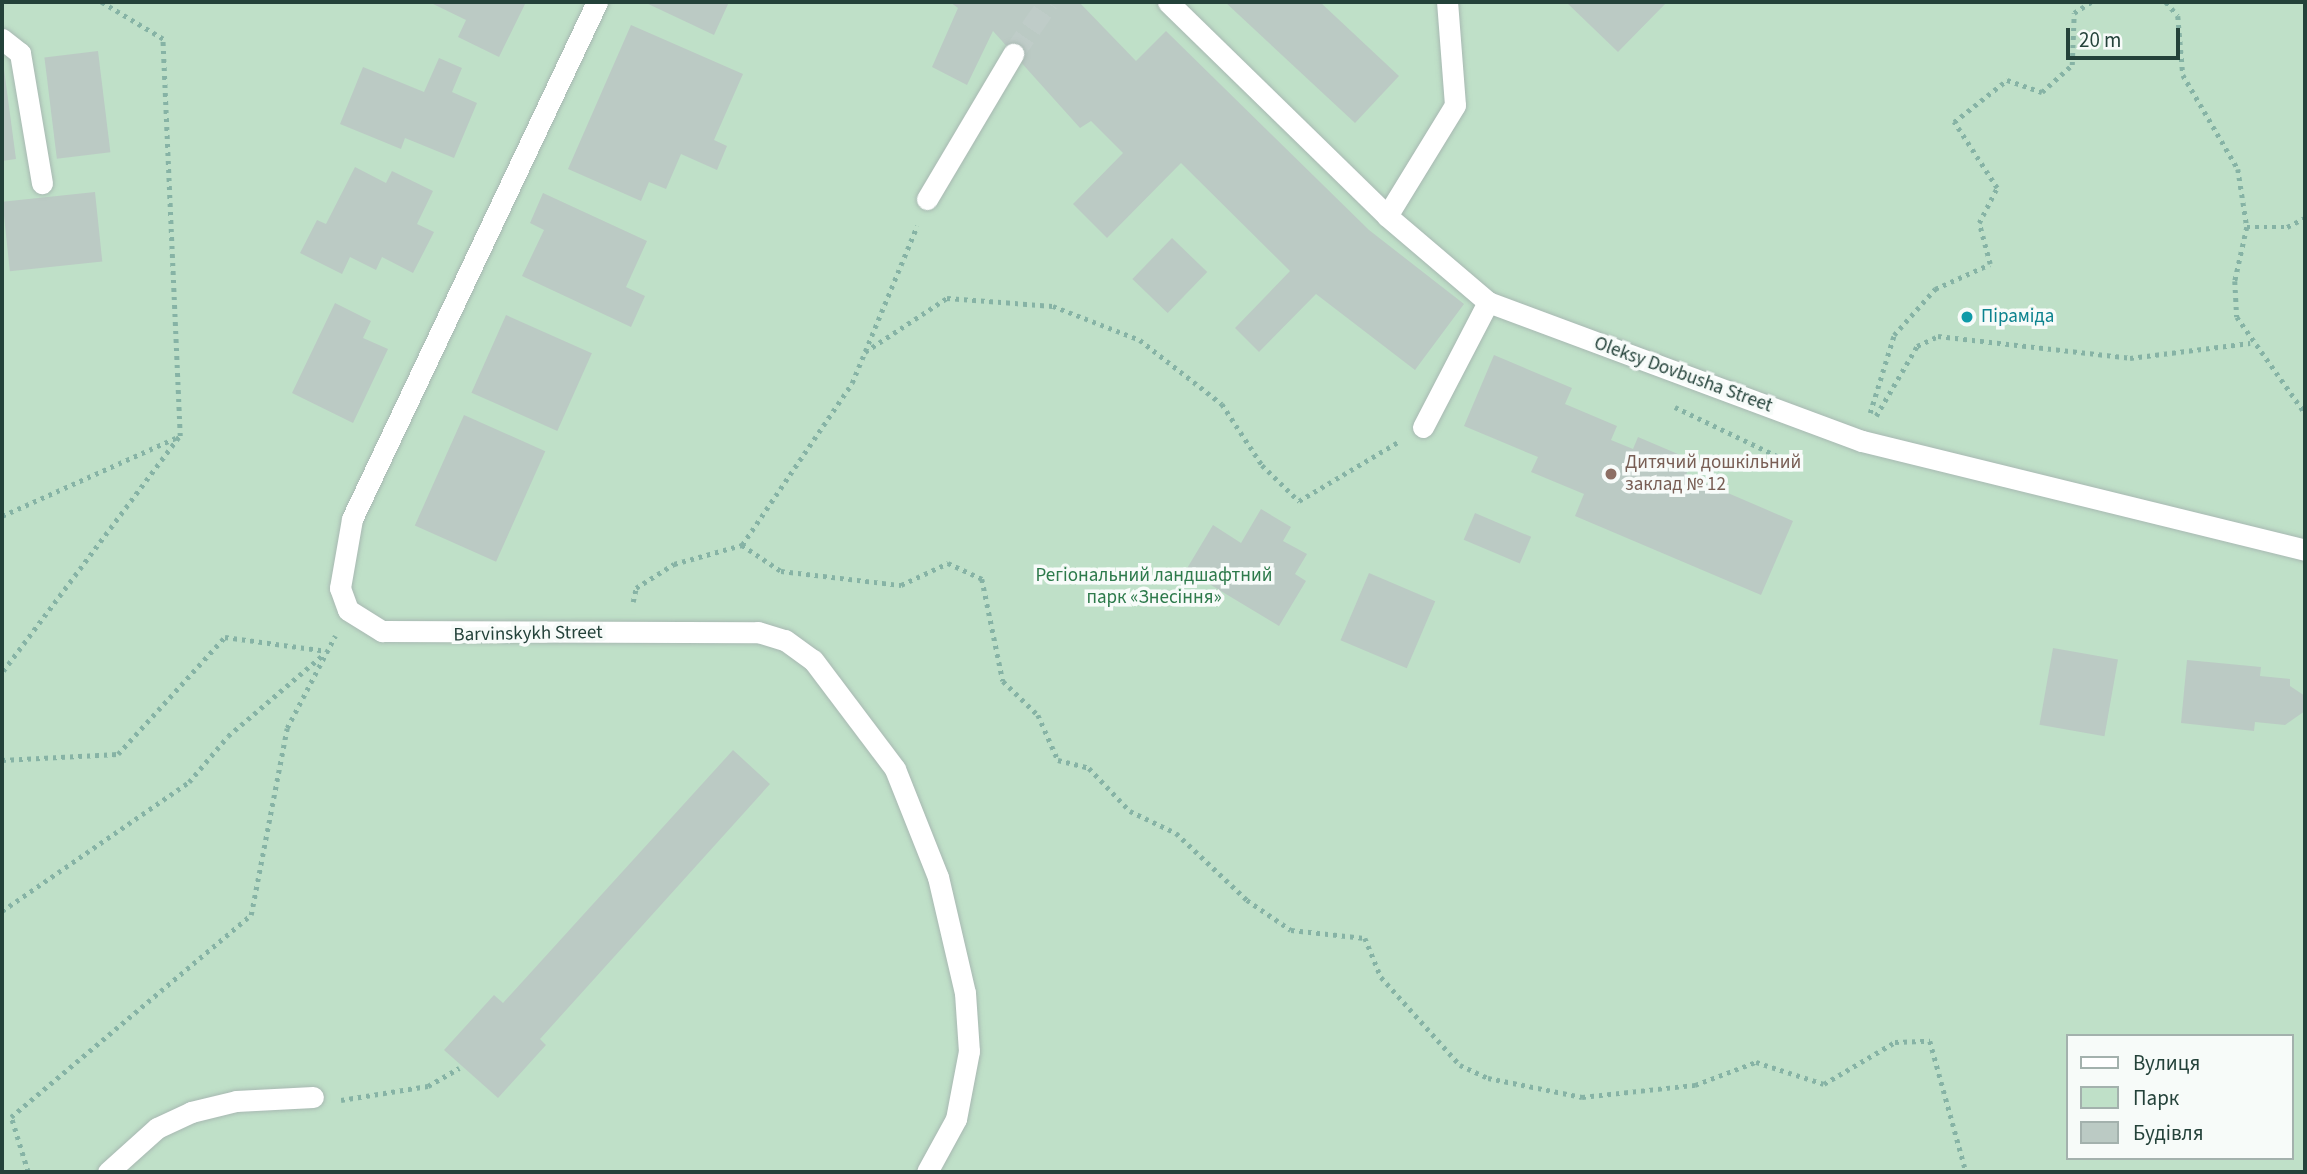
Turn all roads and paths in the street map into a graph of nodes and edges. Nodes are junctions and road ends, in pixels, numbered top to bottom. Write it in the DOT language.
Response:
graph roads {
  1 [pos="101,2"];
  2 [pos="597,2"];
  3 [pos="1168,2"];
  4 [pos="1447,2"];
  5 [pos="2091,2"];
  6 [pos="2166,2"];
  7 [pos="2,39"];
  8 [pos="1013,54"];
  9 [pos="42,183"];
  10 [pos="928,199"];
  11 [pos="1387,216"];
  12 [pos="2305,218"];
  13 [pos="2247,227"];
  14 [pos="1488,302"];
  15 [pos="2250,343"];
  16 [pos="865,352"];
  17 [pos="2305,413"];
  18 [pos="1423,427"];
  19 [pos="180,436"];
  20 [pos="1861,440"];
  21 [pos="2,516"];
  22 [pos="742,545"];
  23 [pos="2305,550"];
  24 [pos="348,610"];
  25 [pos="626,633"];
  26 [pos="327,651"];
  27 [pos="2,672"];
  28 [pos="2,760"];
  29 [pos="2,911"];
  30 [pos="459,1068"];
  31 [pos="313,1097"];
  32 [pos="28,1172"];
  33 [pos="108,1172"];
  34 [pos="927,1172"];
  35 [pos="1966,1172"];
  1 -- 19 [label="path"];
  2 -- 24 [label="street"];
  3 -- 11 [label="street, Oleksy Dovbusha Street"];
  4 -- 11 [label="street"];
  5 -- 20 [label="path"];
  6 -- 13 [label="path"];
  7 -- 9 [label="street"];
  8 -- 10 [label="street"];
  10 -- 16 [label="path"];
  11 -- 14 [label="street, Oleksy Dovbusha Street"];
  12 -- 13 [label="path"];
  13 -- 15 [label="path"];
  14 -- 18 [label="street"];
  14 -- 20 [label="street, Oleksy Dovbusha Street"];
  15 -- 17 [label="path"];
  15 -- 20 [label="path"];
  16 -- 18 [label="path"];
  16 -- 22 [label="path"];
  19 -- 21 [label="path"];
  19 -- 27 [label="path"];
  20 -- 23 [label="street, Oleksy Dovbusha Street"];
  22 -- 25 [label="path"];
  22 -- 35 [label="path"];
  24 -- 25 [label="street, Barvinskykh Street"];
  24 -- 26 [label="path"];
  25 -- 34 [label="street, Barvinskykh Street"];
  26 -- 28 [label="path"];
  26 -- 29 [label="path"];
  26 -- 32 [label="path"];
  30 -- 31 [label="path"];
  31 -- 33 [label="street"];
}
